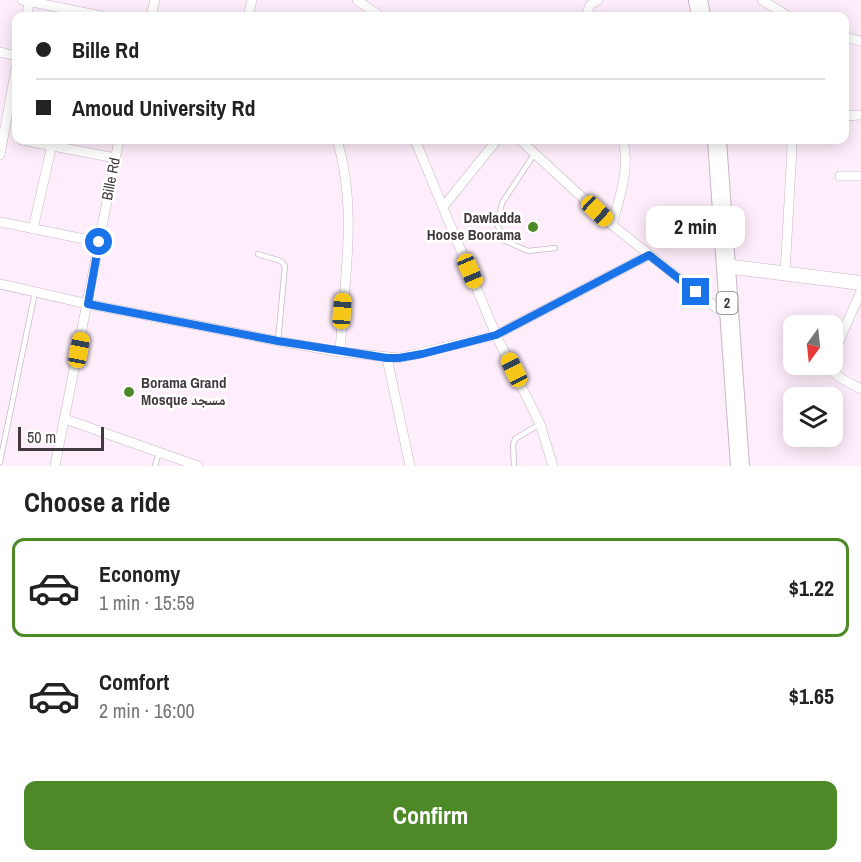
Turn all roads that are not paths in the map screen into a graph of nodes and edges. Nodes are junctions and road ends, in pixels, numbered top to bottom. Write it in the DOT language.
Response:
graph roads {
  1 [pos="357,0"];
  2 [pos="598,0"];
  3 [pos="762,0"];
  4 [pos="26,1"];
  5 [pos="82,12"];
  6 [pos="374,12"];
  7 [pos="588,12"];
  8 [pos="778,12"];
  9 [pos="12,87"];
  10 [pos="2,135"];
  11 [pos="52,144"];
  12 [pos="56,144"];
  13 [pos="118,144"];
  14 [pos="338,144"];
  15 [pos="417,144"];
  16 [pos="494,144"];
  17 [pos="525,144"];
  18 [pos="624,144"];
  19 [pos="717,144"];
  20 [pos="792,144"];
  21 [pos="535,153"];
  22 [pos="0,155"];
  23 [pos="115,158"];
  24 [pos="840,176"];
  25 [pos="861,176"];
  26 [pos="443,207"];
  27 [pos="0,222"];
  28 [pos="612,225"];
  29 [pos="33,229"];
  30 [pos="99,242"];
  31 [pos="555,248"];
  32 [pos="258,254"];
  33 [pos="649,255"];
  34 [pos="725,266"];
  35 [pos="785,273"];
  36 [pos="861,283"];
  37 [pos="0,285"];
  38 [pos="861,291"];
  39 [pos="35,292"];
  40 [pos="88,304"];
  41 [pos="728,317"];
  42 [pos="843,332"];
  43 [pos="496,335"];
  44 [pos="278,341"];
  45 [pos="340,352"];
  46 [pos="387,358"];
  47 [pos="837,375"];
  48 [pos="861,389"];
  49 [pos="65,419"];
  50 [pos="540,424"];
  51 [pos="159,452"];
  52 [pos="0,462"];
  53 [pos="514,464"];
  54 [pos="55,466"];
  55 [pos="155,466"];
  56 [pos="198,466"];
  57 [pos="410,466"];
  58 [pos="553,466"];
  59 [pos="740,466"];
  1 -- 6 [label="street"];
  2 -- 7 [label="street"];
  3 -- 8 [label="street"];
  4 -- 5 [label="street"];
  9 -- 10 [label="street"];
  10 -- 22 [label="street"];
  11 -- 29 [label="street"];
  12 -- 23 [label="street"];
  13 -- 23 [label="street, Bille Rd"];
  14 -- 45 [label="street"];
  15 -- 26 [label="street"];
  16 -- 26 [label="street"];
  17 -- 21 [label="street"];
  18 -- 28 [label="street"];
  19 -- 34 [label="highway, 2"];
  20 -- 35 [label="street"];
  21 -- 28 [label="street"];
  21 -- 31 [label="lane"];
  23 -- 30 [label="street, Bille Rd"];
  24 -- 25 [label="street"];
  26 -- 43 [label="street"];
  27 -- 29 [label="street"];
  28 -- 33 [label="street"];
  29 -- 30 [label="street"];
  30 -- 40 [label="street, Bille Rd"];
  32 -- 44 [label="lane"];
  33 -- 41 [label="street"];
  33 -- 43 [label="street"];
  34 -- 35 [label="street"];
  34 -- 41 [label="highway, 2"];
  35 -- 36 [label="street"];
  37 -- 39 [label="street"];
  38 -- 42 [label="street"];
  39 -- 40 [label="street"];
  39 -- 52 [label="lane"];
  40 -- 44 [label="street"];
  40 -- 49 [label="street, Bille Rd"];
  41 -- 59 [label="highway, 2"];
  43 -- 46 [label="street"];
  43 -- 50 [label="street"];
  44 -- 45 [label="street"];
  45 -- 46 [label="street"];
  46 -- 57 [label="street"];
  47 -- 48 [label="street"];
  49 -- 51 [label="street"];
  49 -- 54 [label="street, Bille Rd"];
  50 -- 53 [label="lane"];
  50 -- 58 [label="street"];
  51 -- 55 [label="lane"];
  51 -- 56 [label="street"];
}
